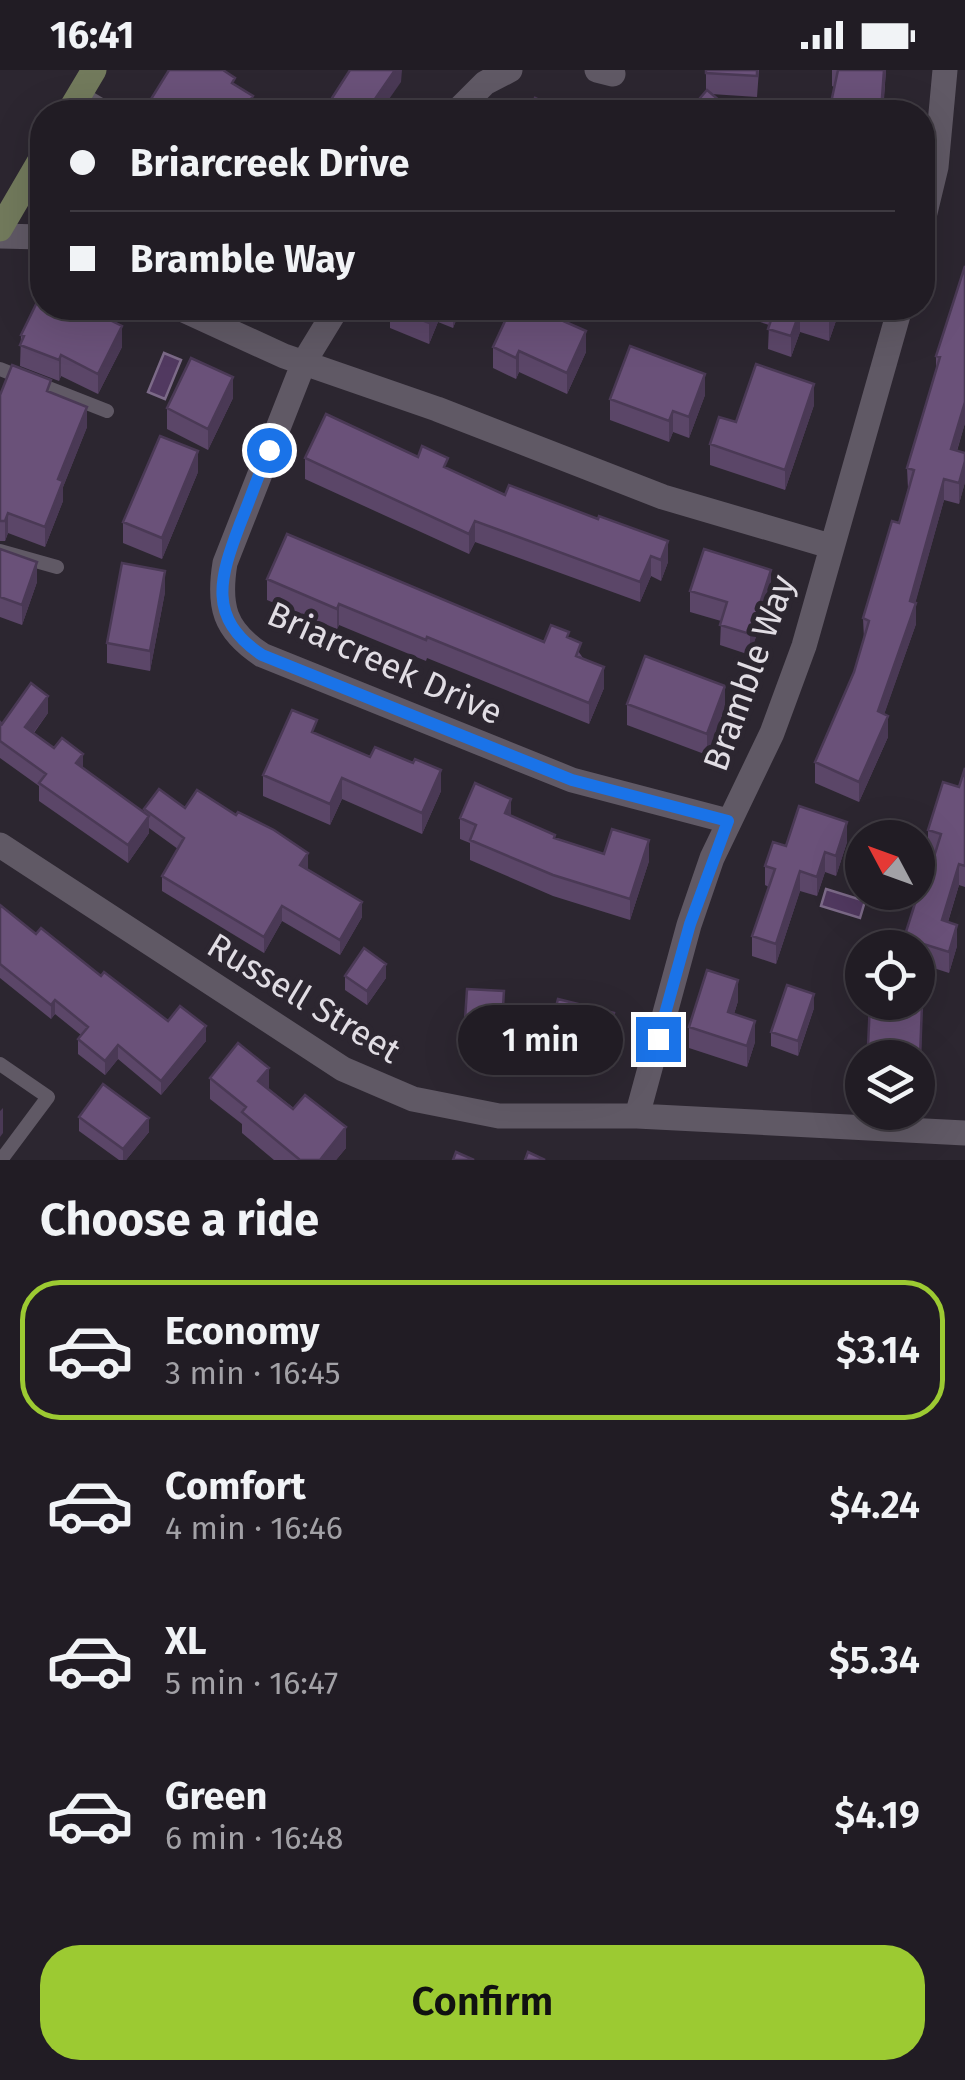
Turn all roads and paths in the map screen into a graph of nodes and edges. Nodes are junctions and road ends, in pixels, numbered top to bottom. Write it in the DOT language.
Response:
graph roads {
  1 [pos="94,70"];
  2 [pos="510,70"];
  3 [pos="945,70"];
  4 [pos="77,100"];
  5 [pos="468,100"];
  6 [pos="935,171"];
  7 [pos="30,178"];
  8 [pos="0,232"];
  9 [pos="30,236"];
  10 [pos="206,320"];
  11 [pos="330,320"];
  12 [pos="896,320"];
  13 [pos="304,362"];
  14 [pos="0,369"];
  15 [pos="108,410"];
  16 [pos="830,546"];
  17 [pos="0,551"];
  18 [pos="57,567"];
  19 [pos="728,821"];
  20 [pos="0,845"];
  21 [pos="0,1064"];
  22 [pos="637,1116"];
  23 [pos="965,1133"];
  24 [pos="1,1160"];
  1 -- 4 [label="main road"];
  2 -- 5 [label="street"];
  3 -- 6 [label="street"];
  7 -- 8 [label="main road"];
  8 -- 9 [label="street"];
  10 -- 13 [label="street"];
  11 -- 13 [label="street, Briarcreek Drive"];
  12 -- 16 [label="street, Bramble Way"];
  13 -- 16 [label="street"];
  13 -- 19 [label="street, Briarcreek Drive"];
  14 -- 15 [label="lane"];
  16 -- 19 [label="street, Bramble Way"];
  17 -- 18 [label="lane"];
  19 -- 22 [label="street, Bramble Way"];
  20 -- 22 [label="street, Russell Street"];
  21 -- 24 [label="lane"];
  22 -- 23 [label="street, Russell Street"];
}
